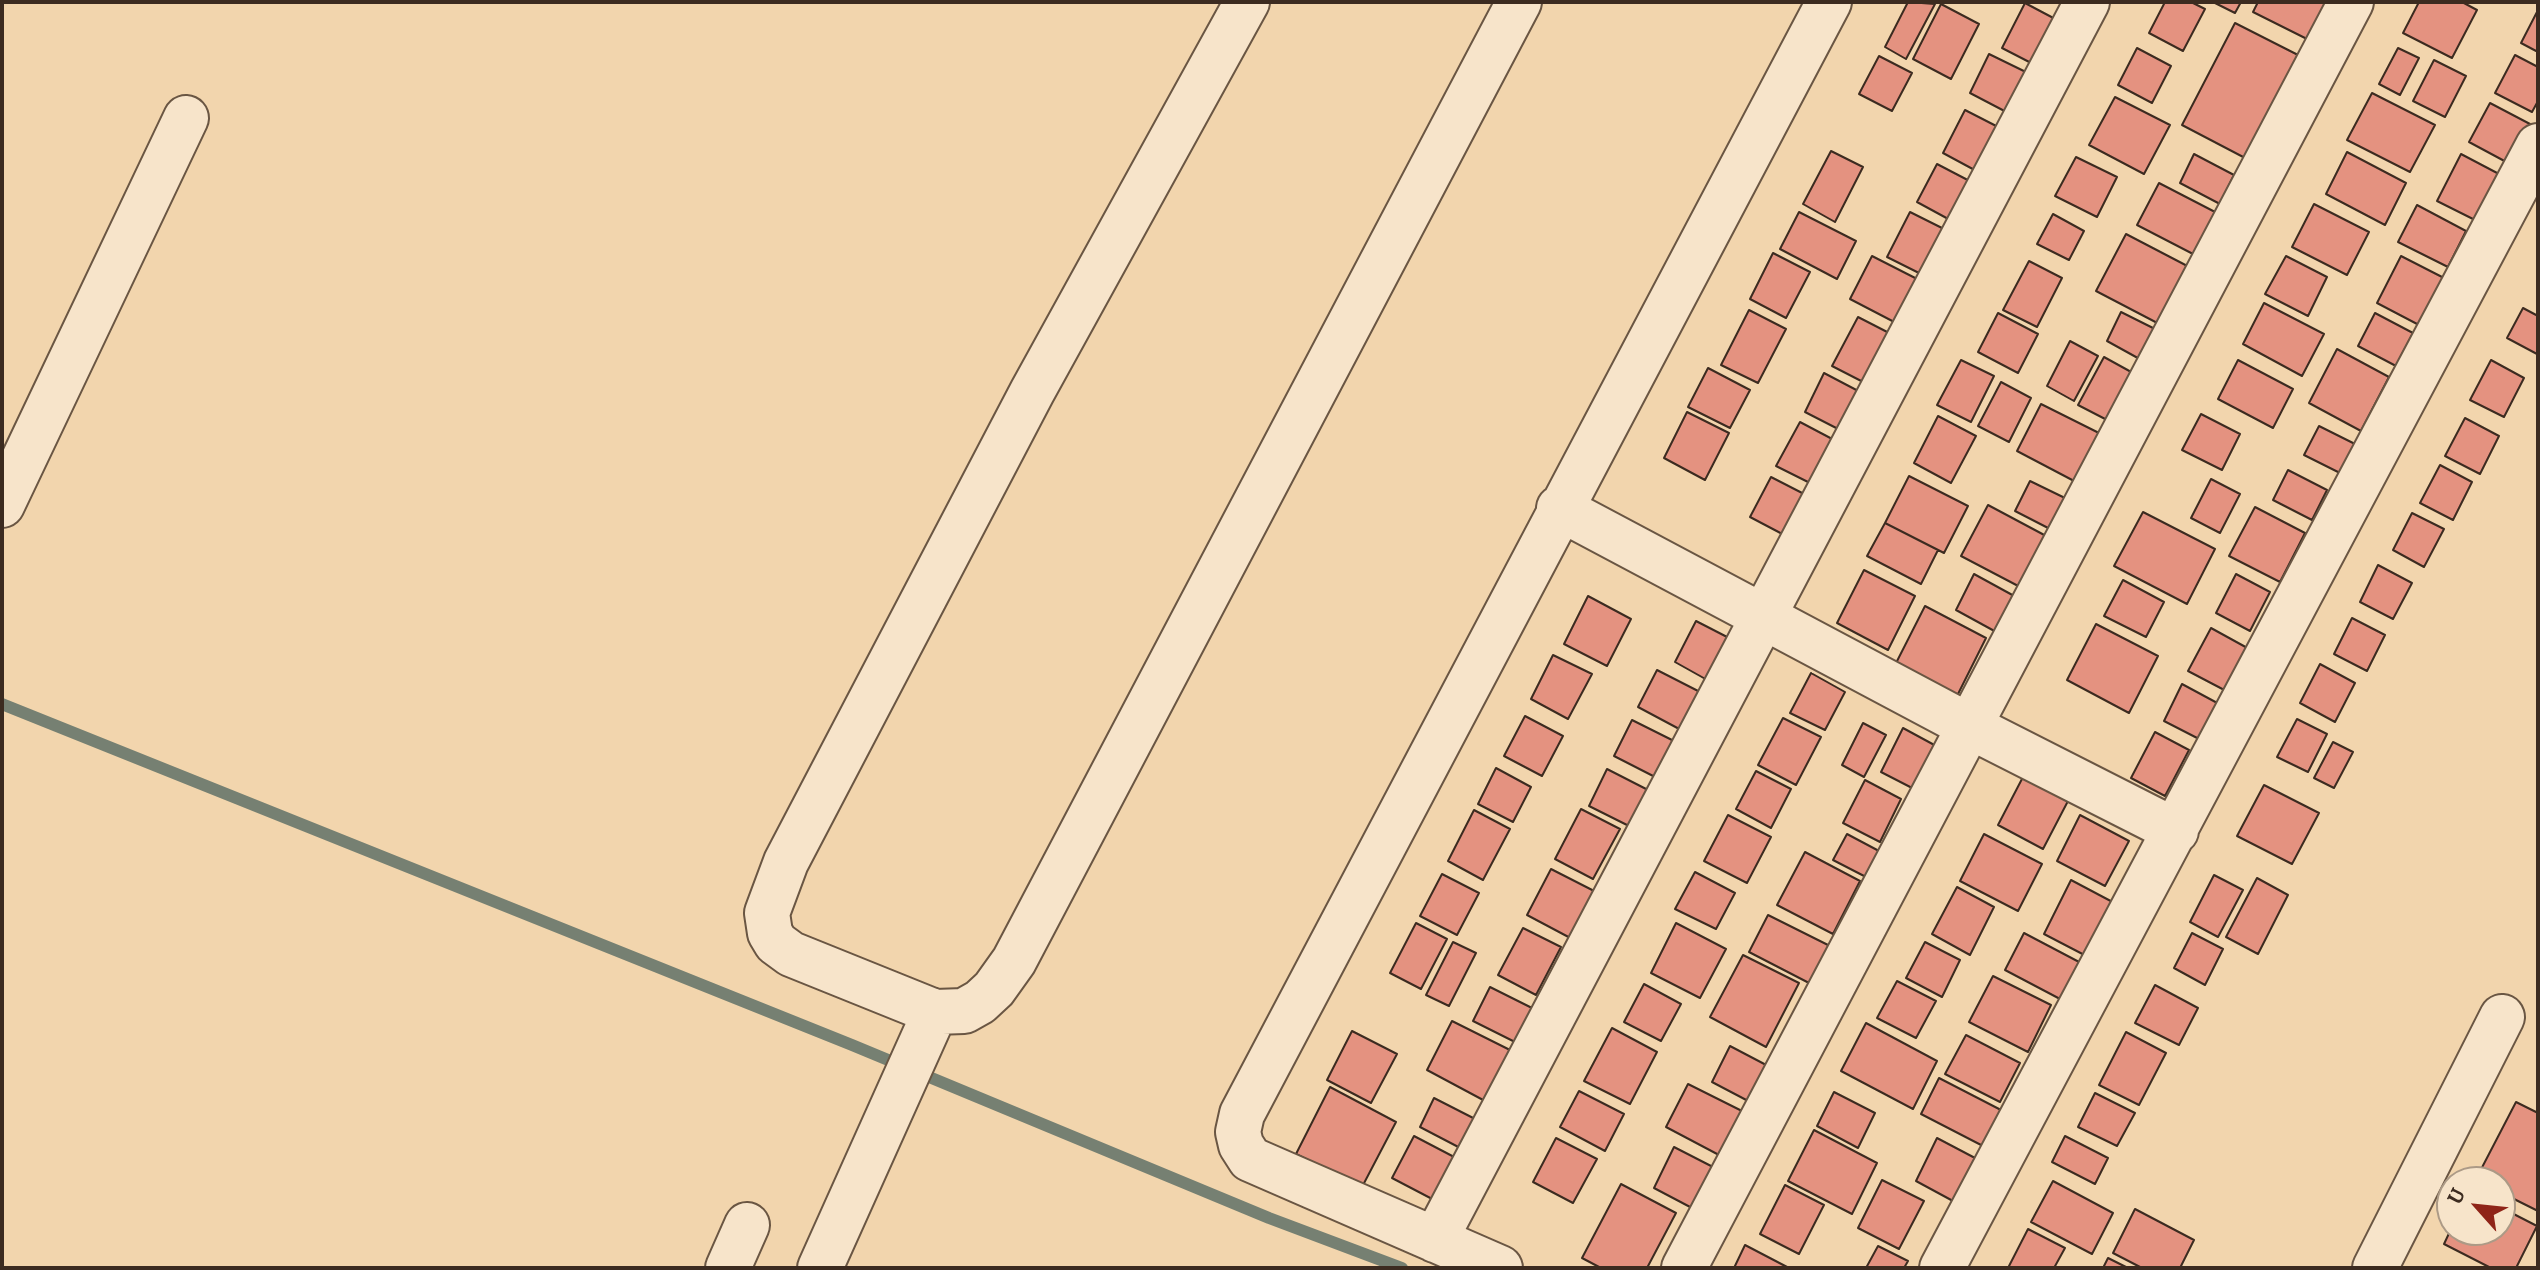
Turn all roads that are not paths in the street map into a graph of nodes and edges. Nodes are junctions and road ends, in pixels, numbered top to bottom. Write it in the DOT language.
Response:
graph roads {
  1 [pos="1247,2"];
  2 [pos="1829,2"];
  3 [pos="2087,2"];
  4 [pos="2351,2"];
  5 [pos="1509,5"];
  6 [pos="186,118"];
  7 [pos="2538,146"];
  8 [pos="2,505"];
  9 [pos="1559,508"];
  10 [pos="1764,616"];
  11 [pos="1969,726"];
  12 [pos="2176,831"];
  13 [pos="2502,1017"];
  14 [pos="929,1027"];
  15 [pos="747,1225"];
  16 [pos="1435,1240"];
  17 [pos="728,1268"];
  18 [pos="820,1268"];
  19 [pos="1500,1268"];
  20 [pos="1684,1268"];
  21 [pos="1942,1268"];
  22 [pos="2375,1268"];
  1 -- 14 [label="street"];
  2 -- 9 [label="street"];
  3 -- 10 [label="street"];
  4 -- 11 [label="street"];
  5 -- 14 [label="street"];
  6 -- 8 [label="street"];
  7 -- 12 [label="street"];
  9 -- 10 [label="street"];
  9 -- 16 [label="street"];
  10 -- 11 [label="street"];
  10 -- 16 [label="street"];
  11 -- 12 [label="street"];
  11 -- 20 [label="street"];
  12 -- 21 [label="street"];
  13 -- 22 [label="street"];
  14 -- 18 [label="street"];
  15 -- 17 [label="street"];
  16 -- 19 [label="street"];
}
